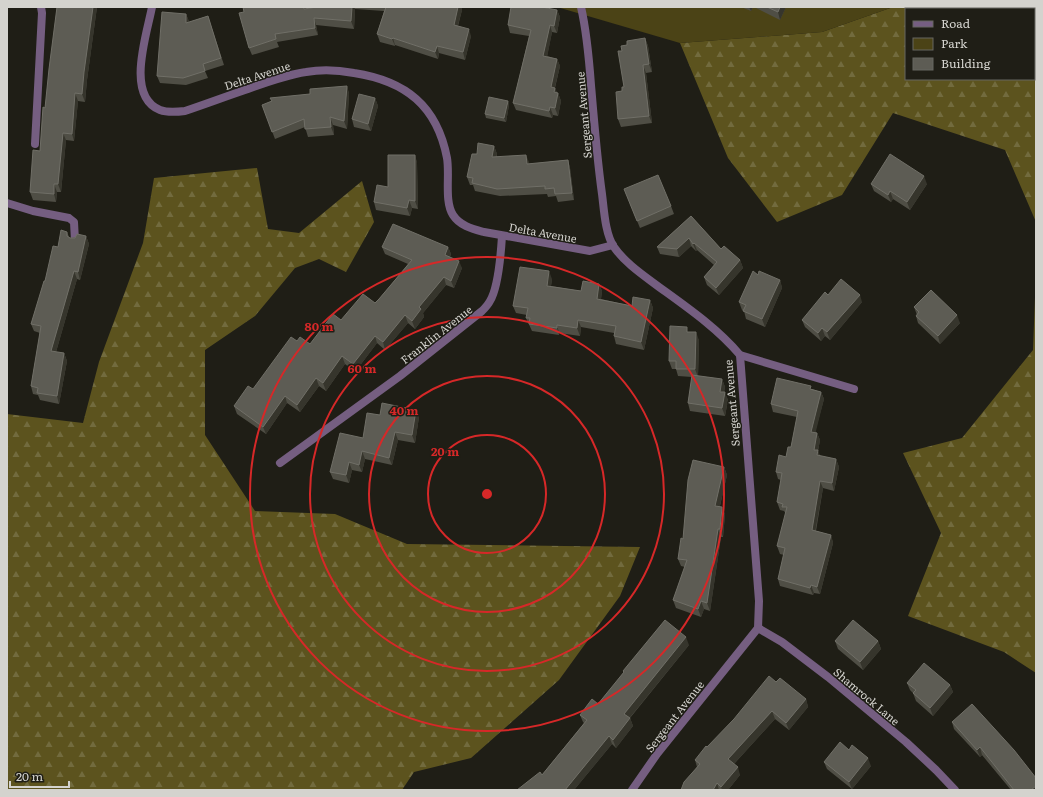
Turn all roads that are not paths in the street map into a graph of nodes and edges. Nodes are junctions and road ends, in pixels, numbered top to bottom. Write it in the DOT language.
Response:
graph roads {
  1 [pos="41,7"];
  2 [pos="152,7"];
  3 [pos="581,7"];
  4 [pos="35,144"];
  5 [pos="7,203"];
  6 [pos="502,236"];
  7 [pos="75,241"];
  8 [pos="613,245"];
  9 [pos="740,355"];
  10 [pos="854,389"];
  11 [pos="280,463"];
  12 [pos="758,628"];
  13 [pos="632,790"];
  14 [pos="955,790"];
  1 -- 4 [label="street"];
  2 -- 6 [label="street, Delta Avenue"];
  3 -- 8 [label="street, Sergeant Avenue"];
  5 -- 7 [label="street"];
  6 -- 8 [label="street, Delta Avenue"];
  6 -- 11 [label="street, Franklin Avenue"];
  8 -- 9 [label="street, Sergeant Avenue"];
  9 -- 10 [label="street"];
  9 -- 12 [label="street, Sergeant Avenue"];
  12 -- 13 [label="street, Sergeant Avenue"];
  12 -- 14 [label="street, Shamrock Lane"];
}
